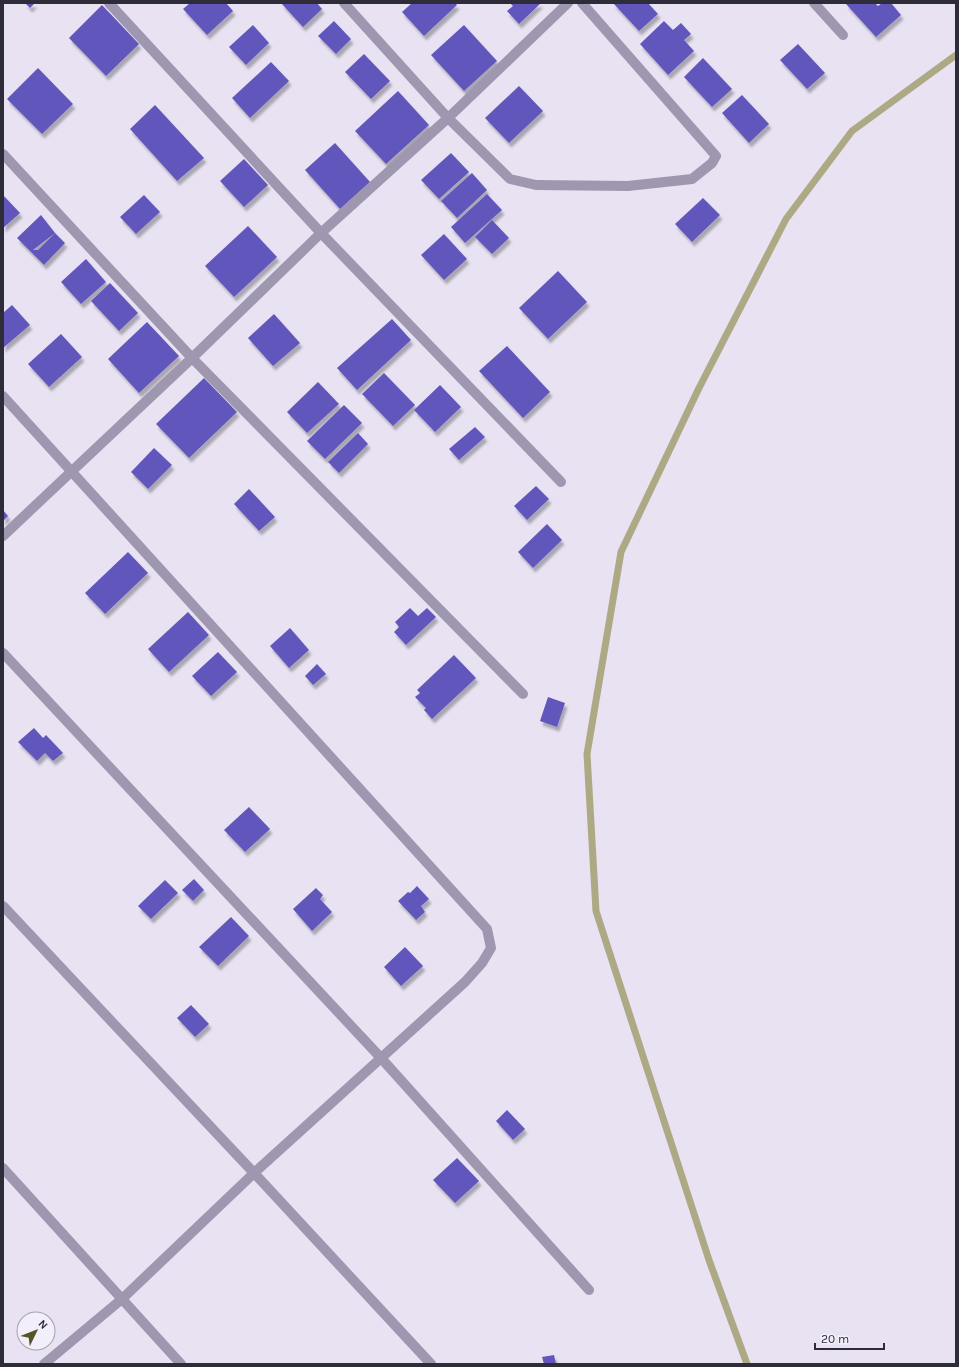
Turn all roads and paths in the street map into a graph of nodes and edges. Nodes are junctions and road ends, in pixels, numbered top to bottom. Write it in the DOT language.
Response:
graph roads {
  1 [pos="109,3"];
  2 [pos="344,3"];
  3 [pos="568,3"];
  4 [pos="582,3"];
  5 [pos="814,3"];
  6 [pos="843,35"];
  7 [pos="448,118"];
  8 [pos="3,154"];
  9 [pos="321,233"];
  10 [pos="192,358"];
  11 [pos="3,396"];
  12 [pos="72,471"];
  13 [pos="561,482"];
  14 [pos="3,536"];
  15 [pos="3,653"];
  16 [pos="523,694"];
  17 [pos="3,906"];
  18 [pos="381,1058"];
  19 [pos="3,1168"];
  20 [pos="254,1173"];
  21 [pos="589,1290"];
  22 [pos="122,1299"];
  23 [pos="44,1364"];
  24 [pos="181,1364"];
  25 [pos="431,1364"];
  1 -- 9 [label="street"];
  2 -- 7 [label="street"];
  3 -- 7 [label="street"];
  4 -- 7 [label="street"];
  5 -- 6 [label="street"];
  7 -- 9 [label="street"];
  8 -- 10 [label="street"];
  9 -- 10 [label="street"];
  9 -- 13 [label="street"];
  10 -- 12 [label="street"];
  10 -- 16 [label="street"];
  11 -- 12 [label="street"];
  12 -- 14 [label="street"];
  12 -- 18 [label="street"];
  15 -- 18 [label="street"];
  17 -- 20 [label="street"];
  18 -- 20 [label="street"];
  18 -- 21 [label="street"];
  19 -- 22 [label="street"];
  20 -- 22 [label="street"];
  20 -- 25 [label="street"];
  22 -- 23 [label="street"];
  22 -- 24 [label="street"];
}
